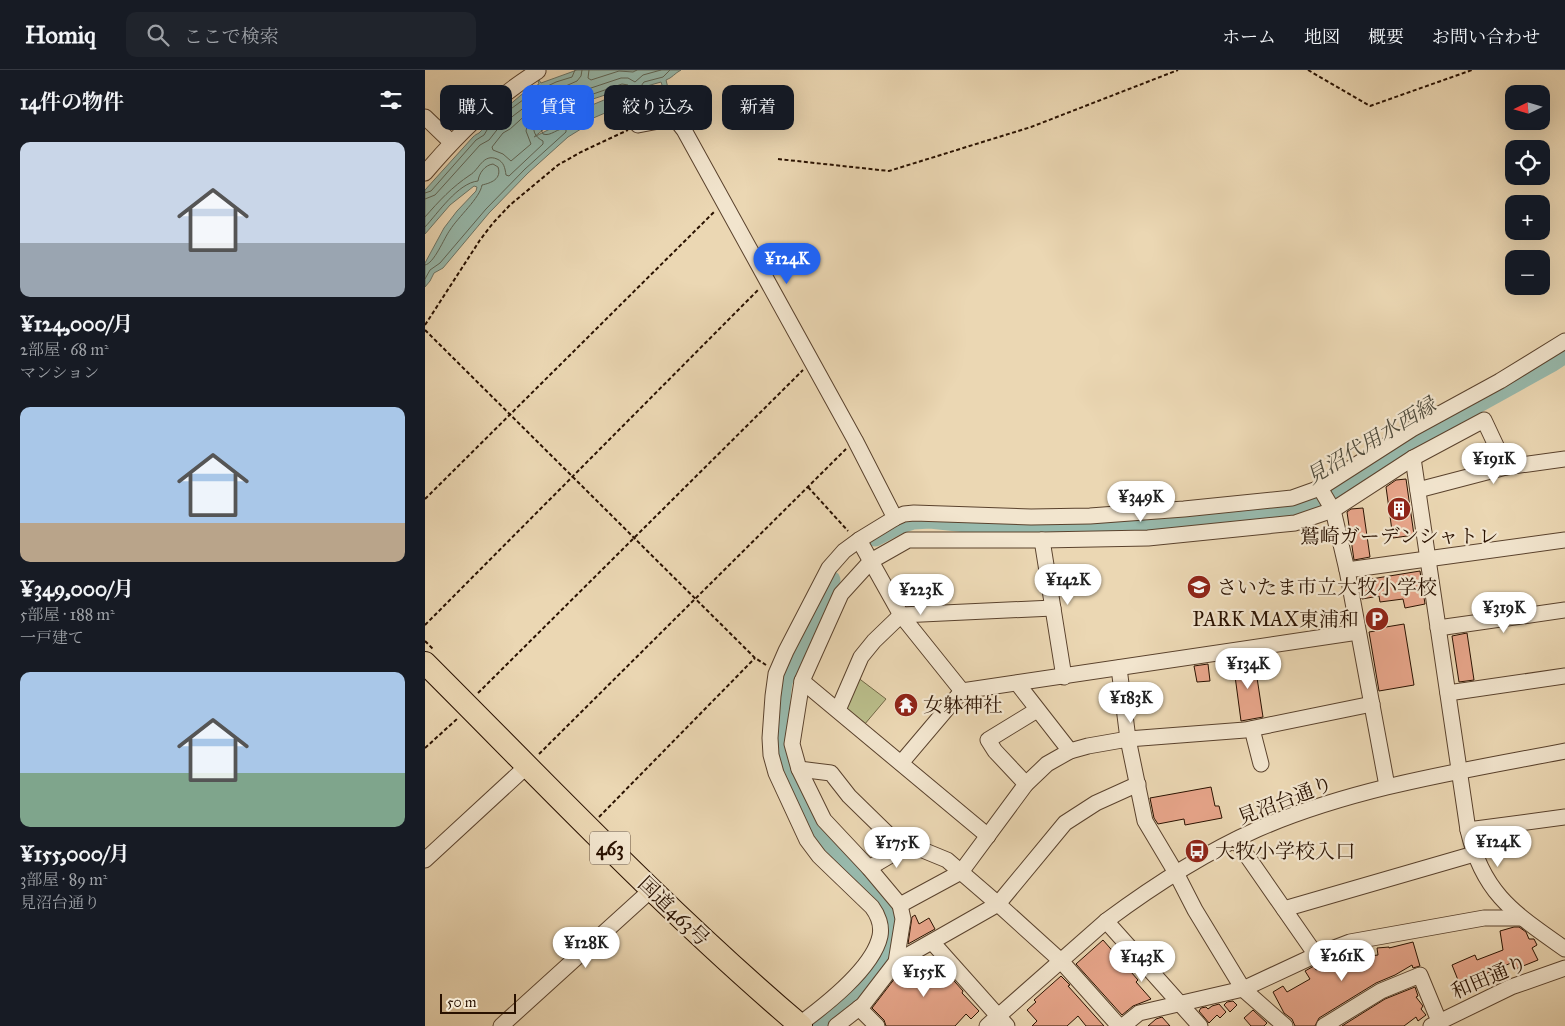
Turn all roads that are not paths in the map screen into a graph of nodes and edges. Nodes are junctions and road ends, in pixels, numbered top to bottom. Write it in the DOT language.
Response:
graph roads {
  1 [pos="538,71"];
  2 [pos="425,117"];
  3 [pos="685,130"];
  4 [pos="451,142"];
  5 [pos="425,173"];
  6 [pos="1565,342"];
  7 [pos="1413,458"];
  8 [pos="1565,459"];
  9 [pos="1506,467"];
  10 [pos="1320,488"];
  11 [pos="1418,490"];
  12 [pos="1331,506"];
  13 [pos="895,518"];
  14 [pos="1042,540"];
  15 [pos="1565,540"];
  16 [pos="861,546"];
  17 [pos="1427,560"];
  18 [pos="1347,570"];
  19 [pos="1053,608"];
  20 [pos="1565,610"];
  21 [pos="901,615"];
  22 [pos="1438,628"];
  23 [pos="1358,632"];
  24 [pos="425,663"];
  25 [pos="1119,668"];
  26 [pos="1565,676"];
  27 [pos="1064,677"];
  28 [pos="802,680"];
  29 [pos="1017,684"];
  30 [pos="962,692"];
  31 [pos="1448,693"];
  32 [pos="1372,704"];
  33 [pos="838,710"];
  34 [pos="1037,710"];
  35 [pos="1252,728"];
  36 [pos="1128,739"];
  37 [pos="1070,751"];
  38 [pos="1565,751"];
  39 [pos="533,760"];
  40 [pos="901,763"];
  41 [pos="1261,764"];
  42 [pos="799,769"];
  43 [pos="1460,772"];
  44 [pos="1026,784"];
  45 [pos="1137,784"];
  46 [pos="1387,786"];
  47 [pos="1565,817"];
  48 [pos="1468,830"];
  49 [pos="987,836"];
  50 [pos="1236,840"];
  51 [pos="908,844"];
  52 [pos="1474,854"];
  53 [pos="425,860"];
  54 [pos="869,868"];
  55 [pos="961,872"];
  56 [pos="1176,872"];
  57 [pos="651,890"];
  58 [pos="900,904"];
  59 [pos="998,904"];
  60 [pos="1284,909"];
  61 [pos="1521,918"];
  62 [pos="1106,921"];
  63 [pos="932,942"];
  64 [pos="1565,949"];
  65 [pos="1316,955"];
  66 [pos="1061,961"];
  67 [pos="896,962"];
  68 [pos="1565,968"];
  69 [pos="1243,990"];
  70 [pos="1181,1003"];
  71 [pos="859,1008"];
  72 [pos="998,1023"];
  73 [pos="1435,1024"];
  74 [pos="799,1025"];
  75 [pos="501,1026"];
  76 [pos="836,1026"];
  77 [pos="877,1026"];
  78 [pos="1119,1026"];
  79 [pos="1123,1026"];
  80 [pos="1201,1026"];
  81 [pos="1285,1026"];
  82 [pos="1324,1026"];
  1 -- 4 [label="street"];
  2 -- 4 [label="street"];
  3 -- 13 [label="street"];
  4 -- 5 [label="street"];
  6 -- 10 [label="street"];
  7 -- 9 [label="street"];
  7 -- 11 [label="street"];
  7 -- 12 [label="street"];
  8 -- 9 [label="street"];
  9 -- 11 [label="street"];
  10 -- 12 [label="street"];
  10 -- 13 [label="street"];
  11 -- 17 [label="street"];
  12 -- 14 [label="street"];
  12 -- 18 [label="street"];
  13 -- 16 [label="street"];
  14 -- 16 [label="street"];
  14 -- 19 [label="street"];
  15 -- 17 [label="street"];
  16 -- 21 [label="street"];
  16 -- 28 [label="street"];
  16 -- 74 [label="street"];
  17 -- 18 [label="street"];
  17 -- 22 [label="street"];
  18 -- 23 [label="street"];
  19 -- 21 [label="street"];
  19 -- 27 [label="street"];
  20 -- 22 [label="street"];
  21 -- 30 [label="street"];
  21 -- 33 [label="street"];
  22 -- 31 [label="street"];
  23 -- 25 [label="street"];
  23 -- 32 [label="street"];
  24 -- 39 [label="highway, 国道463号 / 463"];
  25 -- 27 [label="street"];
  25 -- 36 [label="street"];
  26 -- 31 [label="street"];
  27 -- 29 [label="street"];
  28 -- 33 [label="street"];
  28 -- 42 [label="street"];
  29 -- 30 [label="street"];
  29 -- 34 [label="street"];
  30 -- 40 [label="street"];
  31 -- 43 [label="street"];
  32 -- 35 [label="street"];
  32 -- 46 [label="street"];
  33 -- 40 [label="street"];
  34 -- 37 [label="street"];
  34 -- 44 [label="street"];
  35 -- 36 [label="street"];
  35 -- 41 [label="street"];
  36 -- 37 [label="street"];
  36 -- 45 [label="street"];
  37 -- 44 [label="street"];
  38 -- 43 [label="street, 見沼台通り"];
  39 -- 53 [label="street"];
  39 -- 57 [label="highway, 国道463号 / 463"];
  40 -- 49 [label="street"];
  42 -- 51 [label="street"];
  42 -- 54 [label="street"];
  43 -- 46 [label="street, 見沼台通り"];
  43 -- 48 [label="street"];
  44 -- 49 [label="street"];
  45 -- 56 [label="street"];
  45 -- 59 [label="street"];
  46 -- 50 [label="street, 見沼台通り"];
  47 -- 48 [label="street"];
  48 -- 52 [label="street"];
  49 -- 55 [label="street"];
  50 -- 56 [label="street, 見沼台通り"];
  50 -- 60 [label="street"];
  51 -- 54 [label="street"];
  51 -- 55 [label="street"];
  52 -- 60 [label="street"];
  52 -- 61 [label="street"];
  54 -- 58 [label="street"];
  55 -- 58 [label="street"];
  55 -- 59 [label="street"];
  56 -- 62 [label="street, 見沼台通り"];
  56 -- 69 [label="street"];
  57 -- 74 [label="highway, 国道463号 / 463"];
  57 -- 75 [label="street"];
  58 -- 67 [label="street"];
  59 -- 63 [label="street"];
  59 -- 66 [label="street"];
  60 -- 65 [label="street"];
  61 -- 64 [label="street"];
  61 -- 65 [label="street"];
  62 -- 66 [label="street, 見沼台通り"];
  62 -- 70 [label="street"];
  63 -- 67 [label="street"];
  63 -- 72 [label="street"];
  65 -- 69 [label="street"];
  66 -- 72 [label="street, 見沼台通り"];
  66 -- 78 [label="street"];
  67 -- 71 [label="street"];
  68 -- 73 [label="street, 和田通り"];
  69 -- 70 [label="street"];
  69 -- 81 [label="street"];
  70 -- 79 [label="street"];
  70 -- 80 [label="street"];
  71 -- 76 [label="street"];
  71 -- 77 [label="street"];
  73 -- 82 [label="street"];
}
